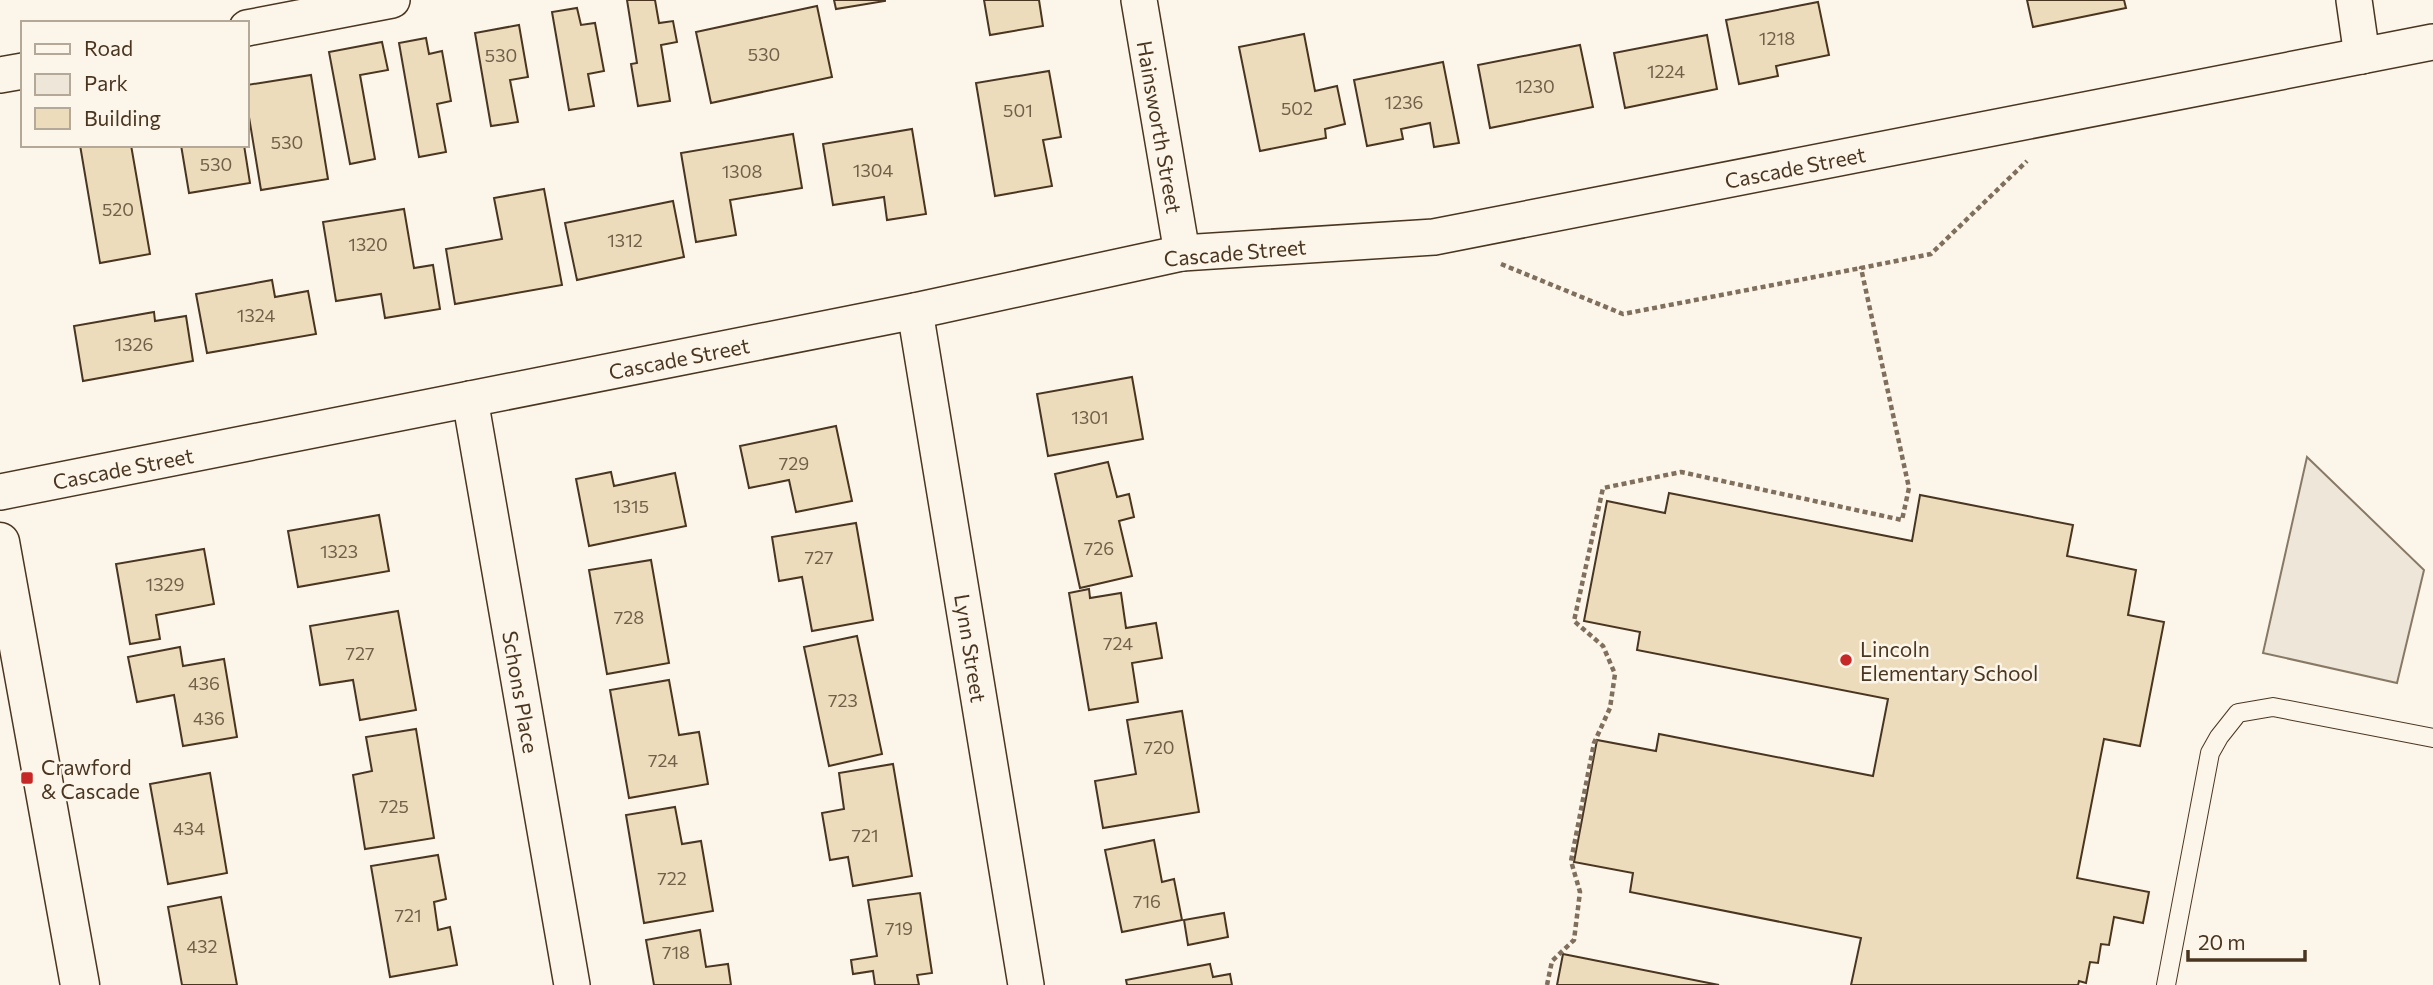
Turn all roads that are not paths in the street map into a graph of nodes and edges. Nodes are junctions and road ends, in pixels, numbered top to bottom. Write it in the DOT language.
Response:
graph roads {
  1 [pos="1139,0"];
  2 [pos="2354,0"];
  3 [pos="379,1"];
  4 [pos="248,28"];
  5 [pos="2433,42"];
  6 [pos="2362,56"];
  7 [pos="21,71"];
  8 [pos="0,75"];
  9 [pos="1182,253"];
  10 [pos="915,311"];
  11 [pos="470,399"];
  12 [pos="0,492"];
  13 [pos="0,542"];
  14 [pos="2433,738"];
  15 [pos="80,985"];
  16 [pos="572,985"];
  17 [pos="1026,985"];
  18 [pos="2166,985"];
  1 -- 9 [label="street, Hainsworth Street"];
  2 -- 6 [label="street"];
  3 -- 4 [label="street"];
  5 -- 6 [label="street, Cascade Street"];
  6 -- 9 [label="street, Cascade Street"];
  7 -- 8 [label="street"];
  9 -- 10 [label="street, Cascade Street"];
  10 -- 11 [label="street, Cascade Street"];
  10 -- 17 [label="street, Lynn Street"];
  11 -- 12 [label="street, Cascade Street"];
  11 -- 16 [label="street, Schons Place"];
  13 -- 15 [label="street"];
  14 -- 18 [label="lane"];
}
